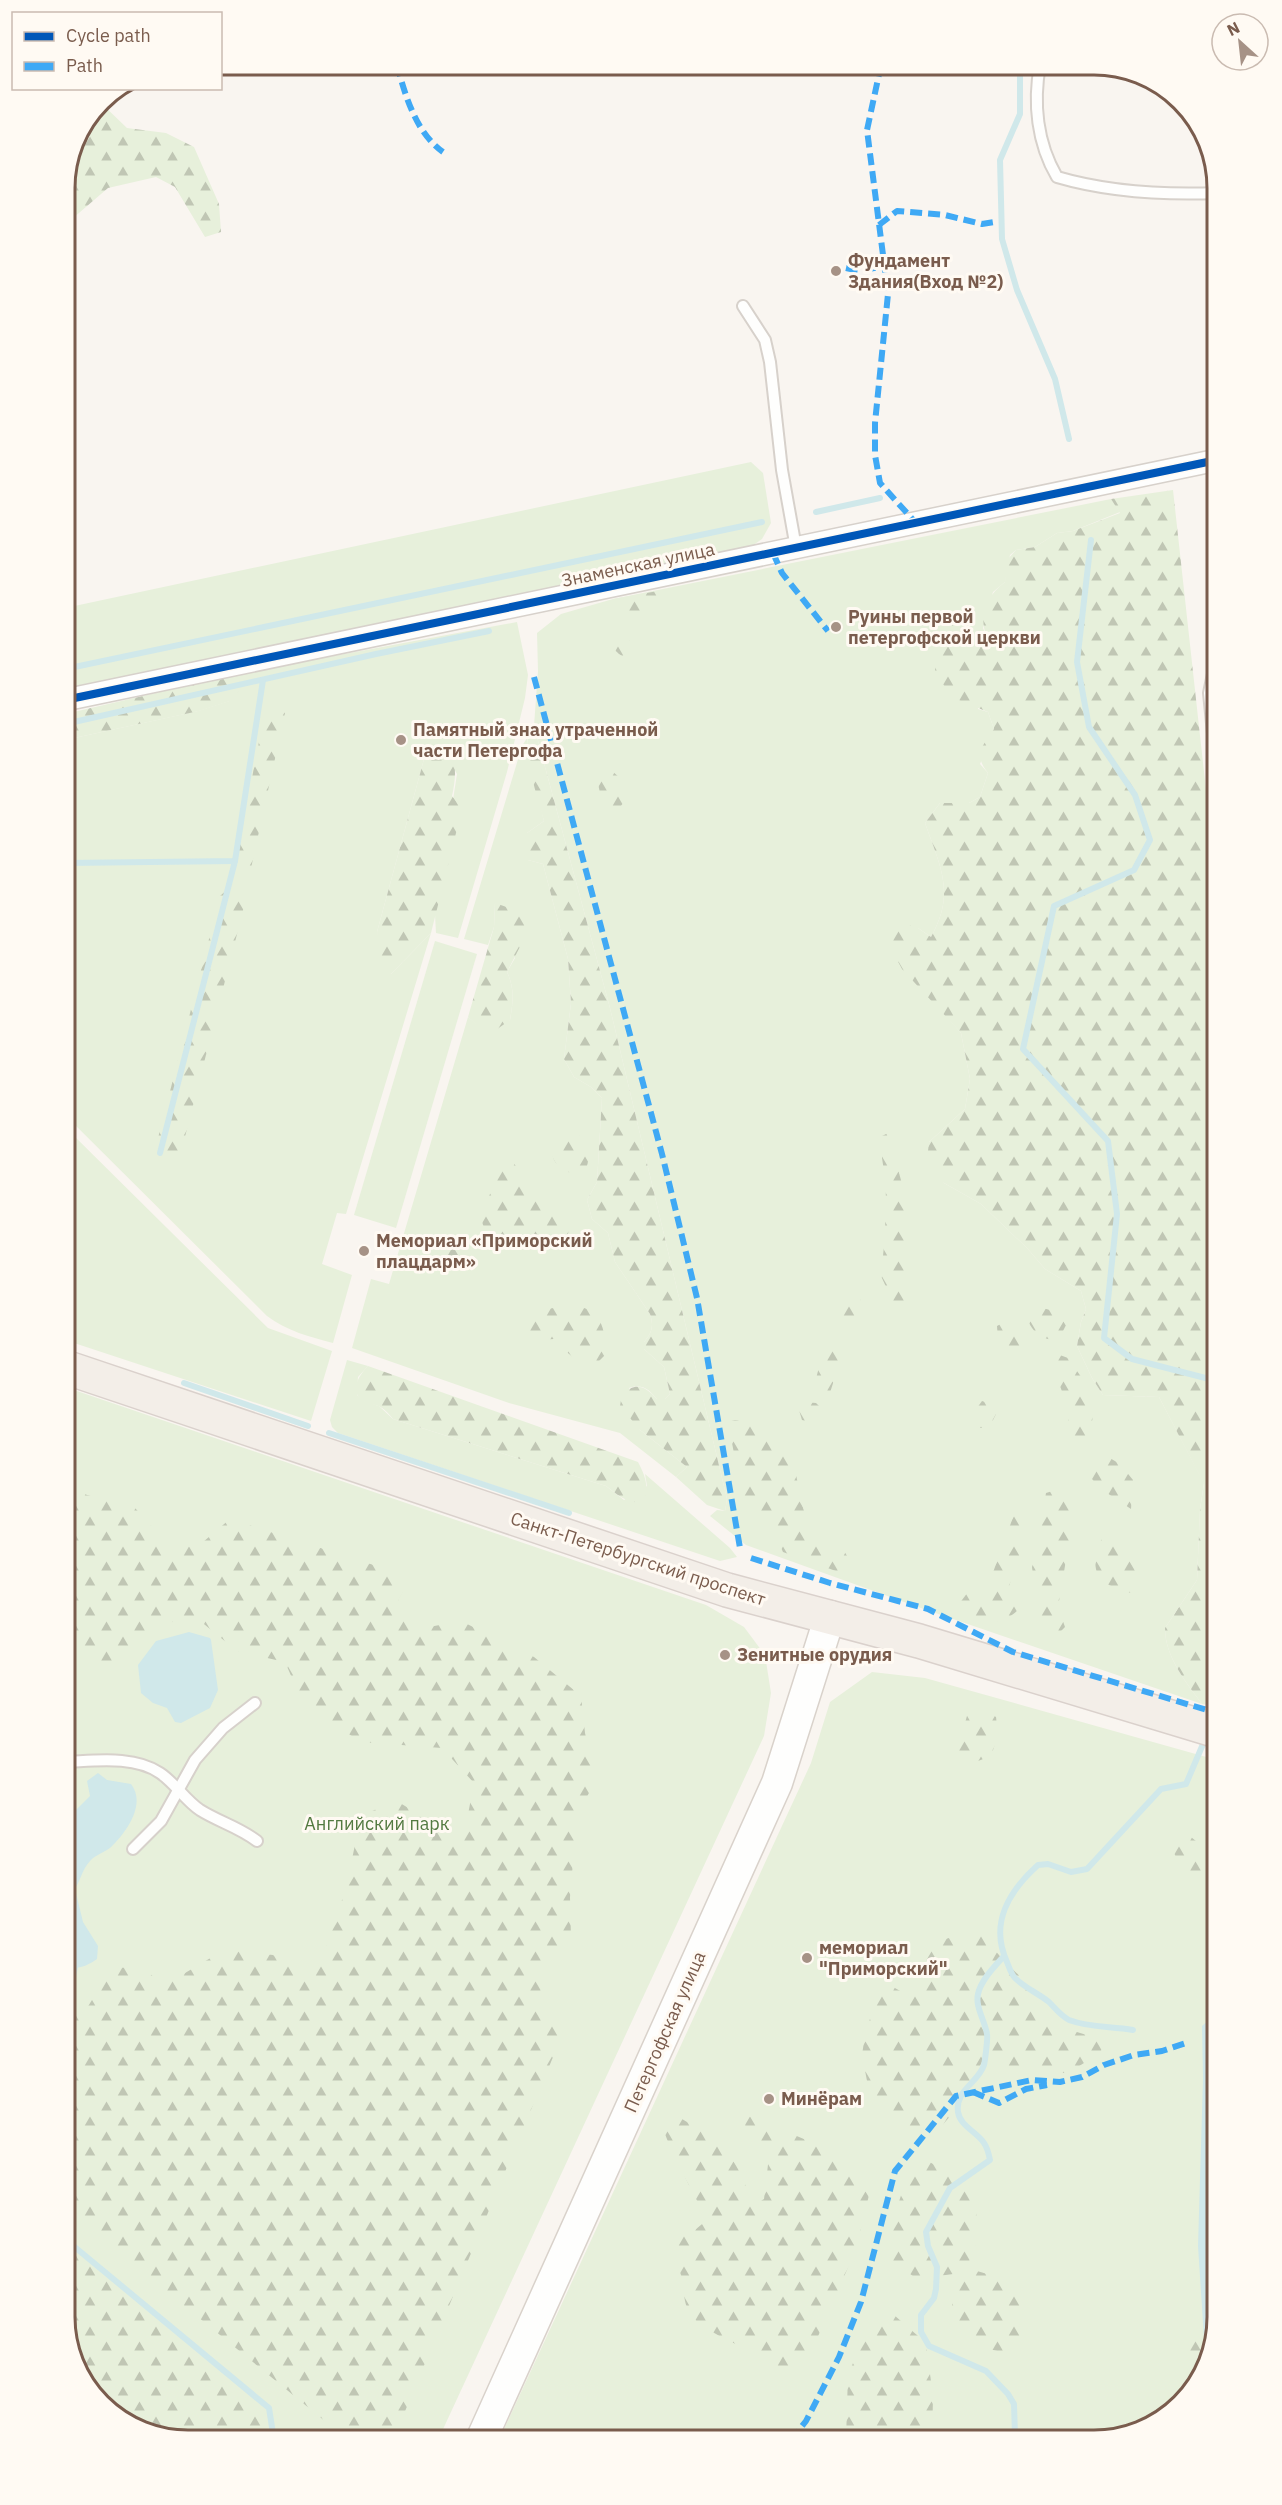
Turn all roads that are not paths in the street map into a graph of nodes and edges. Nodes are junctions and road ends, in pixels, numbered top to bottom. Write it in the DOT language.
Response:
graph roads {
  1 [pos="1039,75"];
  2 [pos="1207,193"];
  3 [pos="743,306"];
  4 [pos="1207,464"];
  5 [pos="796,548"];
  6 [pos="75,698"];
  7 [pos="75,1370"];
  8 [pos="830,1616"];
  9 [pos="255,1703"];
  10 [pos="1205,1727"];
  11 [pos="75,1762"];
  12 [pos="179,1792"];
  13 [pos="257,1841"];
  14 [pos="133,1849"];
  15 [pos="486,2430"];
  1 -- 2 [label="lane"];
  3 -- 5 [label="lane"];
  4 -- 5 [label="street, Знаменская улица"];
  5 -- 6 [label="street, Знаменская улица"];
  7 -- 8 [label="main road, Санкт-Петербургский проспект"];
  8 -- 10 [label="main road, Санкт-Петербургский проспект"];
  8 -- 15 [label="main road, Петергофская улица"];
  9 -- 12 [label="lane"];
  11 -- 12 [label="lane"];
  12 -- 13 [label="lane"];
  12 -- 14 [label="lane"];
}
